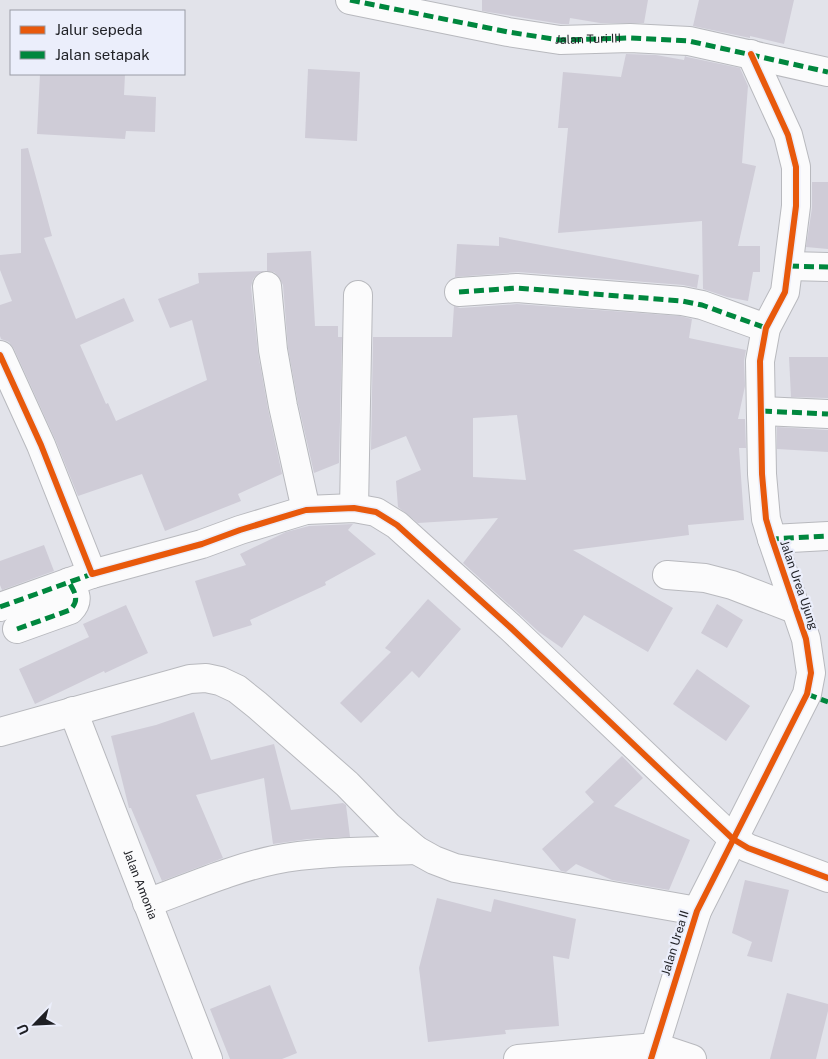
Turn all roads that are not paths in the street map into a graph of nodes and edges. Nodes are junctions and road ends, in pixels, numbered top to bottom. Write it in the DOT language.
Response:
graph roads {
  1 [pos="350,0"];
  2 [pos="751,54"];
  3 [pos="828,72"];
  4 [pos="789,266"];
  5 [pos="828,267"];
  6 [pos="267,286"];
  7 [pos="459,292"];
  8 [pos="358,294"];
  9 [pos="766,328"];
  10 [pos="0,355"];
  11 [pos="762,411"];
  12 [pos="828,414"];
  13 [pos="354,508"];
  14 [pos="306,510"];
  15 [pos="828,536"];
  16 [pos="772,539"];
  17 [pos="667,575"];
  18 [pos="81,578"];
  19 [pos="0,606"];
  20 [pos="797,610"];
  21 [pos="17,629"];
  22 [pos="820,699"];
  23 [pos="73,711"];
  24 [pos="0,732"];
  25 [pos="733,839"];
  26 [pos="416,850"];
  27 [pos="828,878"];
  28 [pos="148,903"];
  29 [pos="697,910"];
  30 [pos="653,1053"];
  31 [pos="208,1059"];
  32 [pos="518,1059"];
  33 [pos="692,1059"];
  1 -- 2 [label="street, Jalan Turi III"];
  2 -- 3 [label="street, Jalan Turi III"];
  2 -- 4 [label="street, Jalan Urea Ujung"];
  4 -- 5 [label="street"];
  4 -- 9 [label="street, Jalan Urea Ujung"];
  6 -- 14 [label="street"];
  7 -- 9 [label="street"];
  8 -- 13 [label="street"];
  9 -- 11 [label="street, Jalan Urea Ujung"];
  10 -- 18 [label="street"];
  11 -- 12 [label="street"];
  11 -- 16 [label="street, Jalan Urea Ujung"];
  13 -- 14 [label="street"];
  13 -- 25 [label="street"];
  14 -- 18 [label="street"];
  15 -- 16 [label="street, Jalan Urea Ujung"];
  16 -- 20 [label="street, Jalan Urea Ujung"];
  17 -- 20 [label="street"];
  18 -- 19 [label="street"];
  18 -- 21 [label="street"];
  20 -- 22 [label="street, Jalan Urea Ujung"];
  22 -- 25 [label="street, Jalan Urea Ujung"];
  23 -- 24 [label="street"];
  23 -- 26 [label="street"];
  23 -- 28 [label="street, Jalan Amonia"];
  25 -- 27 [label="street"];
  25 -- 29 [label="street, Jalan Urea II"];
  26 -- 28 [label="street"];
  26 -- 29 [label="street"];
  28 -- 31 [label="street, Jalan Amonia"];
  29 -- 30 [label="street, Jalan Urea II"];
  30 -- 32 [label="street"];
  30 -- 33 [label="street"];
}
